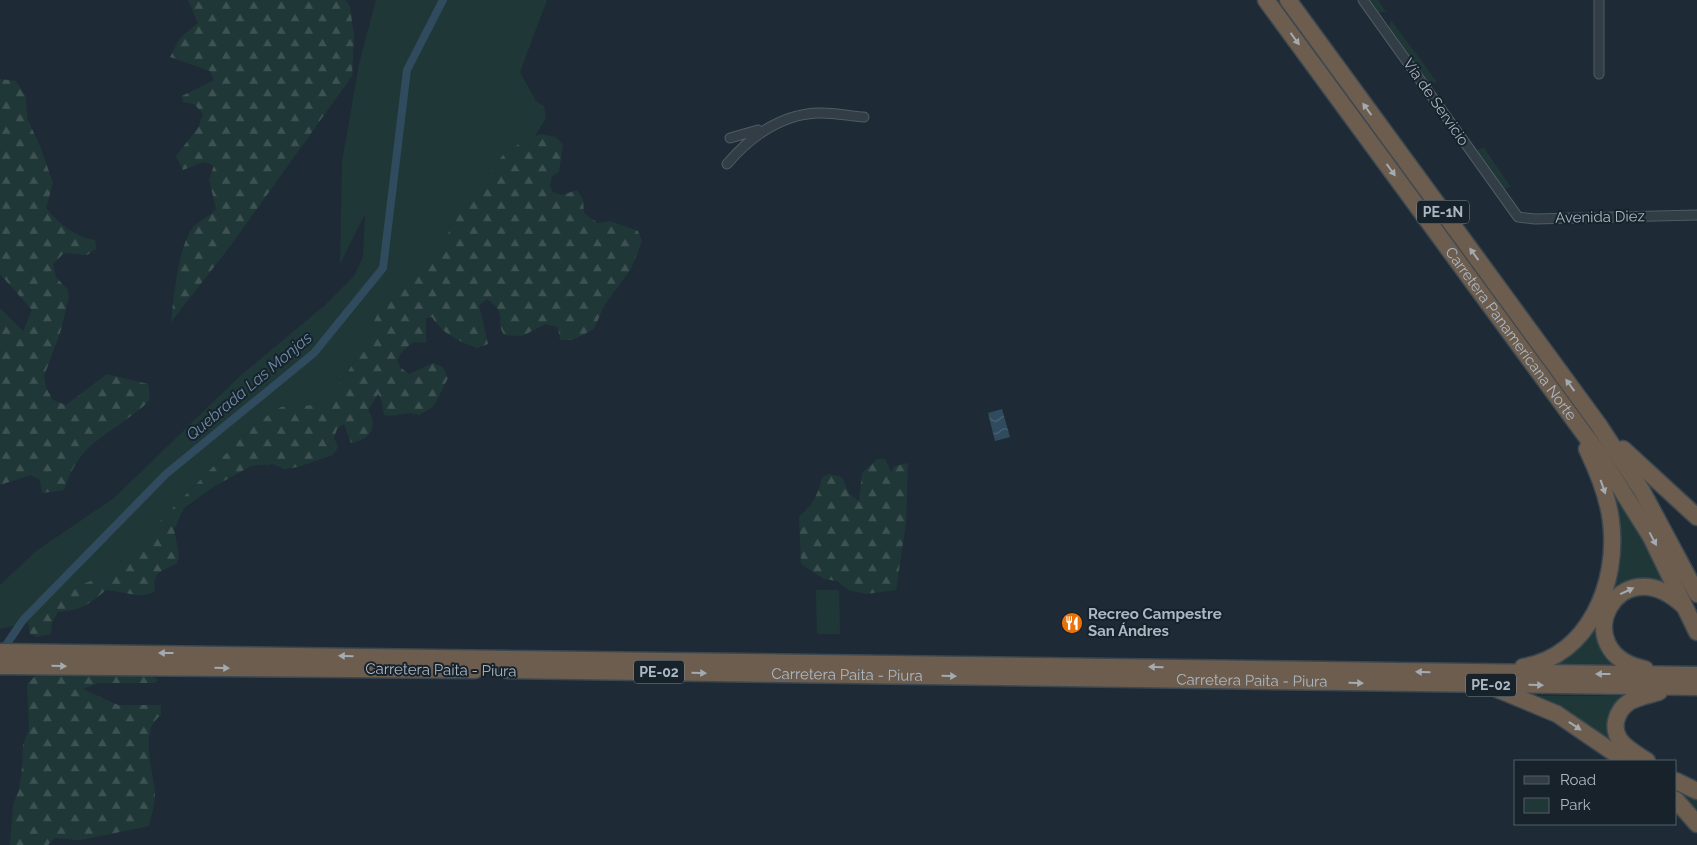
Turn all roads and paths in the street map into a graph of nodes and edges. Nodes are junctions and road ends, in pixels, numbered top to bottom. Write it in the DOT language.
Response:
graph roads {
  1 [pos="1266,0"];
  2 [pos="1288,0"];
  3 [pos="1364,0"];
  4 [pos="1599,0"];
  5 [pos="1599,74"];
  6 [pos="864,117"];
  7 [pos="768,128"];
  8 [pos="1385,133"];
  9 [pos="730,138"];
  10 [pos="1372,144"];
  11 [pos="727,164"];
  12 [pos="1508,206"];
  13 [pos="1697,215"];
  14 [pos="1568,411"];
  15 [pos="1598,424"];
  16 [pos="1697,517"];
  17 [pos="1697,594"];
  18 [pos="1689,612"];
  19 [pos="1697,632"];
  20 [pos="6,659"];
  21 [pos="1485,679"];
  22 [pos="1672,681"];
  23 [pos="1696,683"];
  24 [pos="1625,760"];
  25 [pos="1645,760"];
  26 [pos="1677,781"];
  27 [pos="1697,791"];
  28 [pos="1677,801"];
  29 [pos="1697,824"];
  1 -- 10 [label="highway, Carretera Panamericana Norte / PE-1N, one-way"];
  8 -- 2 [label="highway, Carretera Panamericana Norte / PE-1N, one-way"];
  3 -- 12 [label="street, Vía de Servicio"];
  4 -- 5 [label="street"];
  6 -- 7 [label="street"];
  7 -- 9 [label="street"];
  7 -- 11 [label="street"];
  8 -- 10 [label="highway"];
  15 -- 8 [label="highway, Carretera Panamericana Norte / PE-1N, one-way"];
  10 -- 14 [label="highway, Carretera Panamericana Norte / PE-1N, one-way"];
  12 -- 13 [label="street, Avenida Diez"];
  14 -- 18 [label="highway, Carretera Panamericana Norte / PE-1N, one-way"];
  14 -- 21 [label="highway, one-way"];
  15 -- 16 [label="highway"];
  15 -- 17 [label="highway, Carretera Panamericana Norte / PE-1N"];
  18 -- 19 [label="highway, Carretera Panamericana Norte / PE-1N"];
  22 -- 18 [label="highway, one-way"];
  20 -- 21 [label="highway, Carretera Paita - Piura / PE-02"];
  21 -- 22 [label="highway, Carretera Paita - Piura / PE-02"];
  21 -- 24 [label="highway, one-way"];
  22 -- 23 [label="highway, Carretera Paita - Piura / PE-02"];
  22 -- 25 [label="highway"];
  26 -- 27 [label="highway"];
  28 -- 29 [label="highway"];
}
